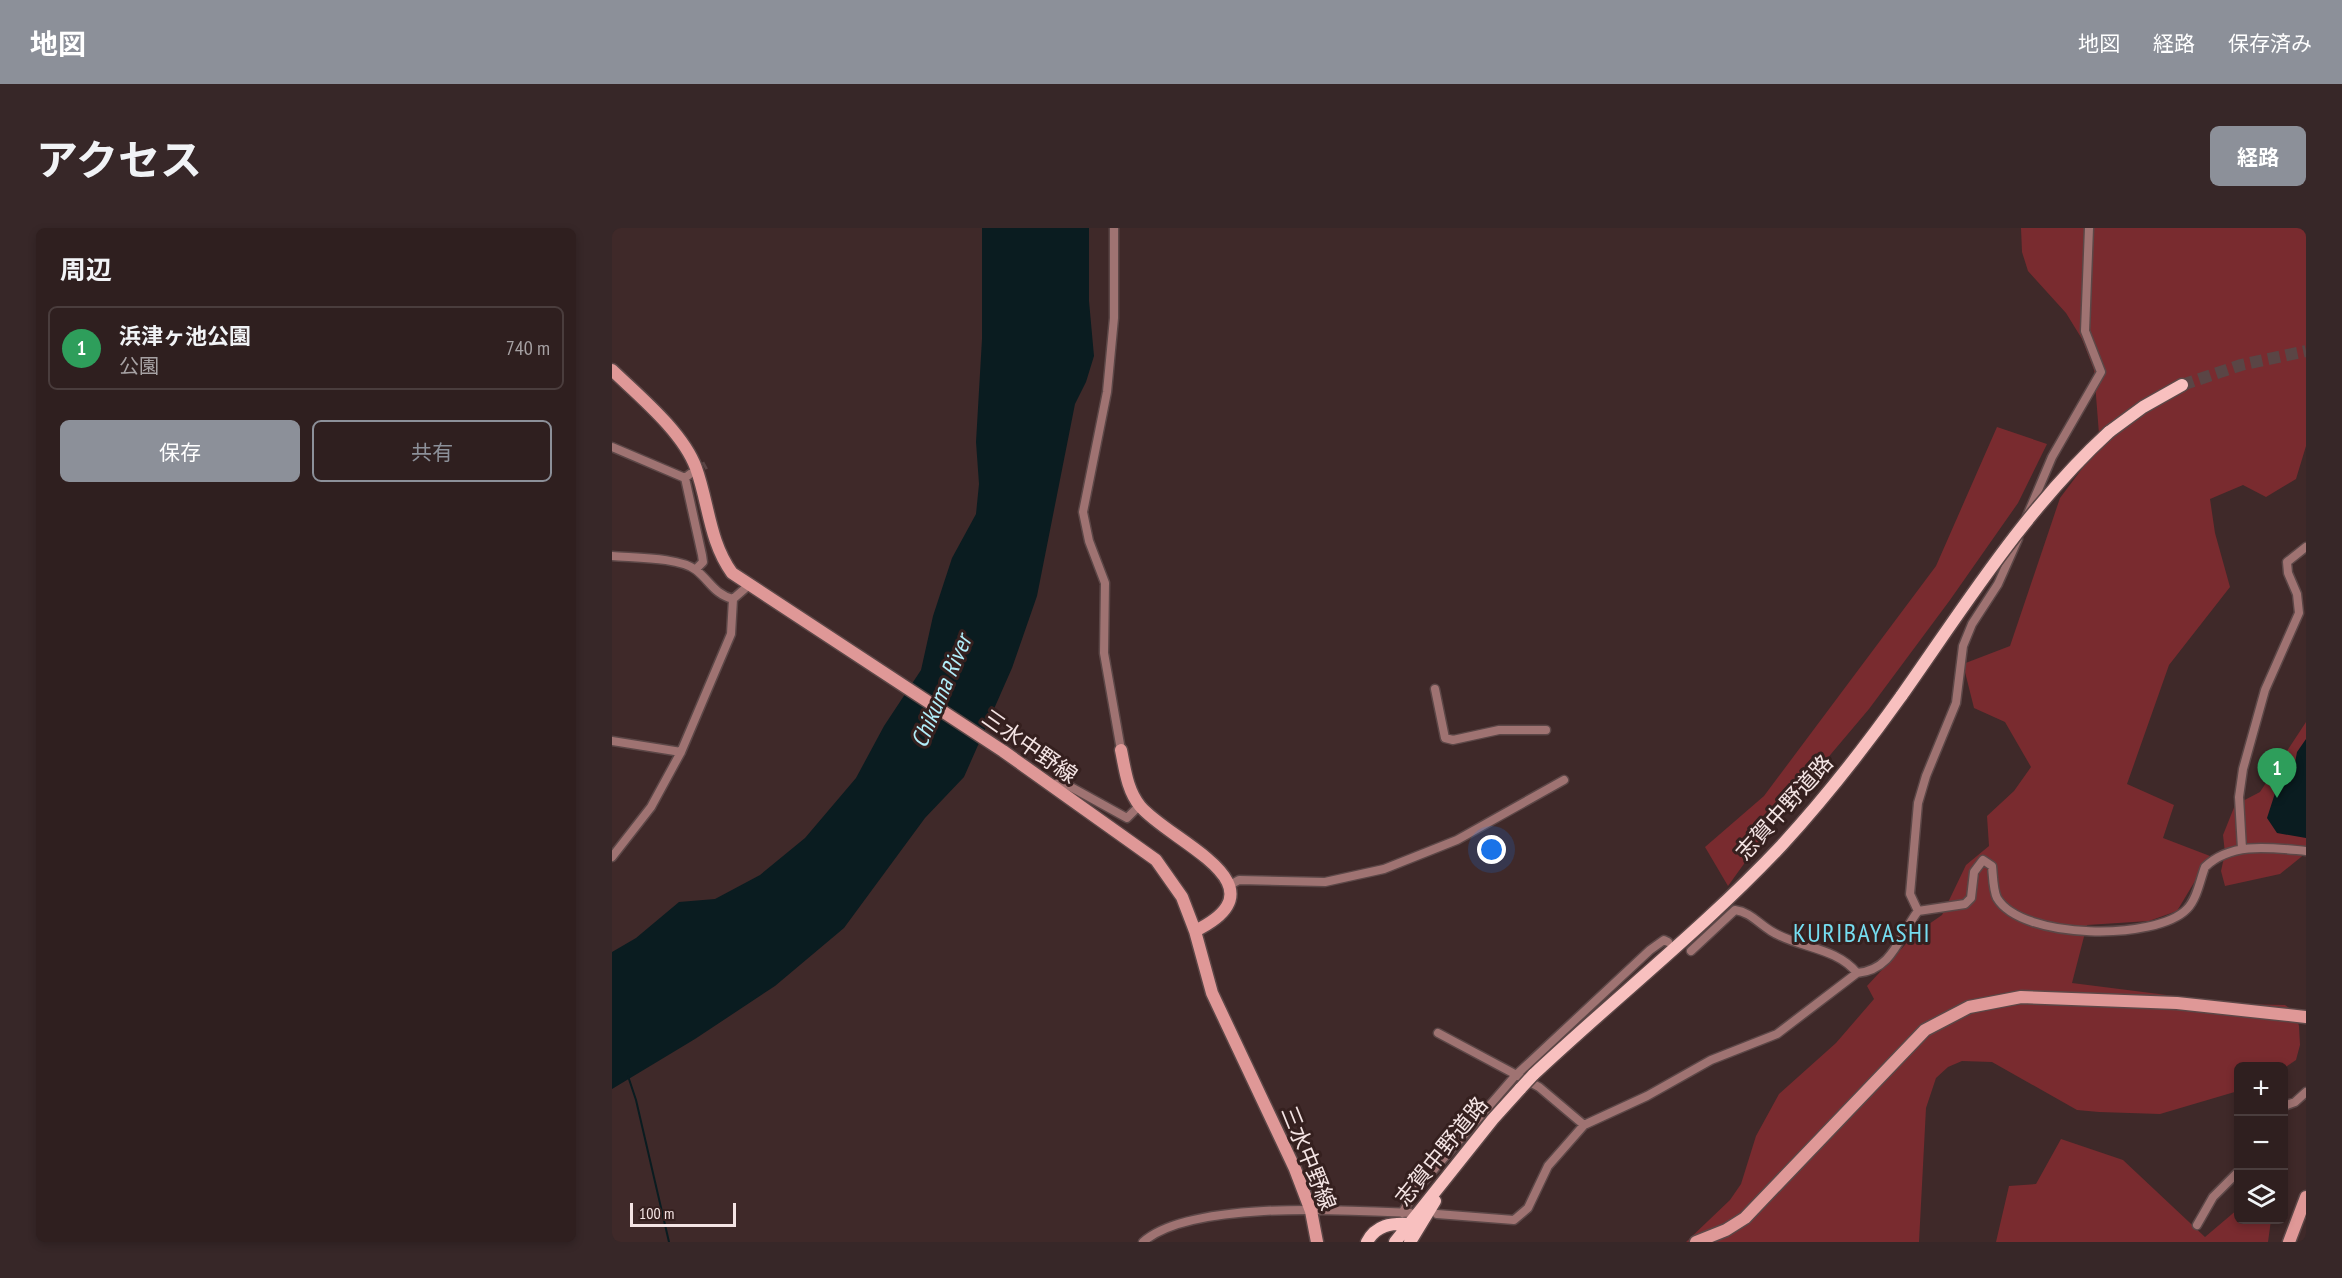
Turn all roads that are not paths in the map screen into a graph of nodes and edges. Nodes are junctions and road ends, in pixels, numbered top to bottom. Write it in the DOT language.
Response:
graph roads {
  1 [pos="1114,228"];
  2 [pos="2089,228"];
  3 [pos="612,369"];
  4 [pos="2182,386"];
  5 [pos="612,447"];
  6 [pos="2306,547"];
  7 [pos="612,556"];
  8 [pos="696,569"];
  9 [pos="749,585"];
  10 [pos="733,599"];
  11 [pos="1435,689"];
  12 [pos="1546,730"];
  13 [pos="612,741"];
  14 [pos="1121,750"];
  15 [pos="681,752"];
  16 [pos="1564,780"];
  17 [pos="1053,787"];
  18 [pos="1140,805"];
  19 [pos="2242,849"];
  20 [pos="2306,850"];
  21 [pos="612,857"];
  22 [pos="1230,885"];
  23 [pos="1917,911"];
  24 [pos="1195,931"];
  25 [pos="1668,942"];
  26 [pos="1691,951"];
  27 [pos="1857,973"];
  28 [pos="2306,1017"];
  29 [pos="1438,1033"];
  30 [pos="1518,1082"];
  31 [pos="2306,1092"];
  32 [pos="2288,1104"];
  33 [pos="1584,1125"];
  34 [pos="1455,1166"];
  35 [pos="2234,1176"];
  36 [pos="2306,1197"];
  37 [pos="1311,1211"];
  38 [pos="1437,1214"];
  39 [pos="1407,1217"];
  40 [pos="2197,1225"];
  41 [pos="1143,1242"];
  42 [pos="1317,1242"];
  43 [pos="1367,1242"];
  44 [pos="1395,1242"];
  45 [pos="1410,1242"];
  46 [pos="1696,1242"];
  47 [pos="2289,1242"];
  1 -- 14 [label="street"];
  2 -- 23 [label="street"];
  3 -- 9 [label="main road, 三水中野線"];
  4 -- 30 [label="main road, 志賀中野道路, bridge"];
  5 -- 8 [label="street"];
  6 -- 19 [label="street"];
  7 -- 8 [label="street"];
  8 -- 10 [label="street"];
  9 -- 10 [label="street"];
  9 -- 17 [label="main road, 三水中野線"];
  10 -- 15 [label="street"];
  11 -- 12 [label="street"];
  13 -- 15 [label="street"];
  14 -- 18 [label="main road"];
  15 -- 21 [label="street"];
  16 -- 22 [label="street"];
  17 -- 18 [label="street"];
  17 -- 24 [label="main road, 三水中野線"];
  18 -- 22 [label="main road"];
  19 -- 20 [label="street"];
  19 -- 23 [label="street"];
  22 -- 24 [label="main road"];
  23 -- 27 [label="street"];
  24 -- 37 [label="main road, 三水中野線"];
  25 -- 30 [label="street"];
  26 -- 27 [label="street"];
  27 -- 33 [label="street"];
  28 -- 46 [label="main road"];
  29 -- 30 [label="street"];
  30 -- 33 [label="street"];
  30 -- 34 [label="main road, 志賀中野道路"];
  30 -- 39 [label="street"];
  31 -- 32 [label="street"];
  33 -- 38 [label="street"];
  34 -- 39 [label="main road, 志賀中野道路"];
  34 -- 45 [label="main road"];
  35 -- 40 [label="street"];
  36 -- 47 [label="main road"];
  37 -- 39 [label="street"];
  37 -- 41 [label="street"];
  37 -- 42 [label="main road, 三水中野線"];
  39 -- 43 [label="main road"];
  39 -- 44 [label="main road, 志賀中野道路"];
}
